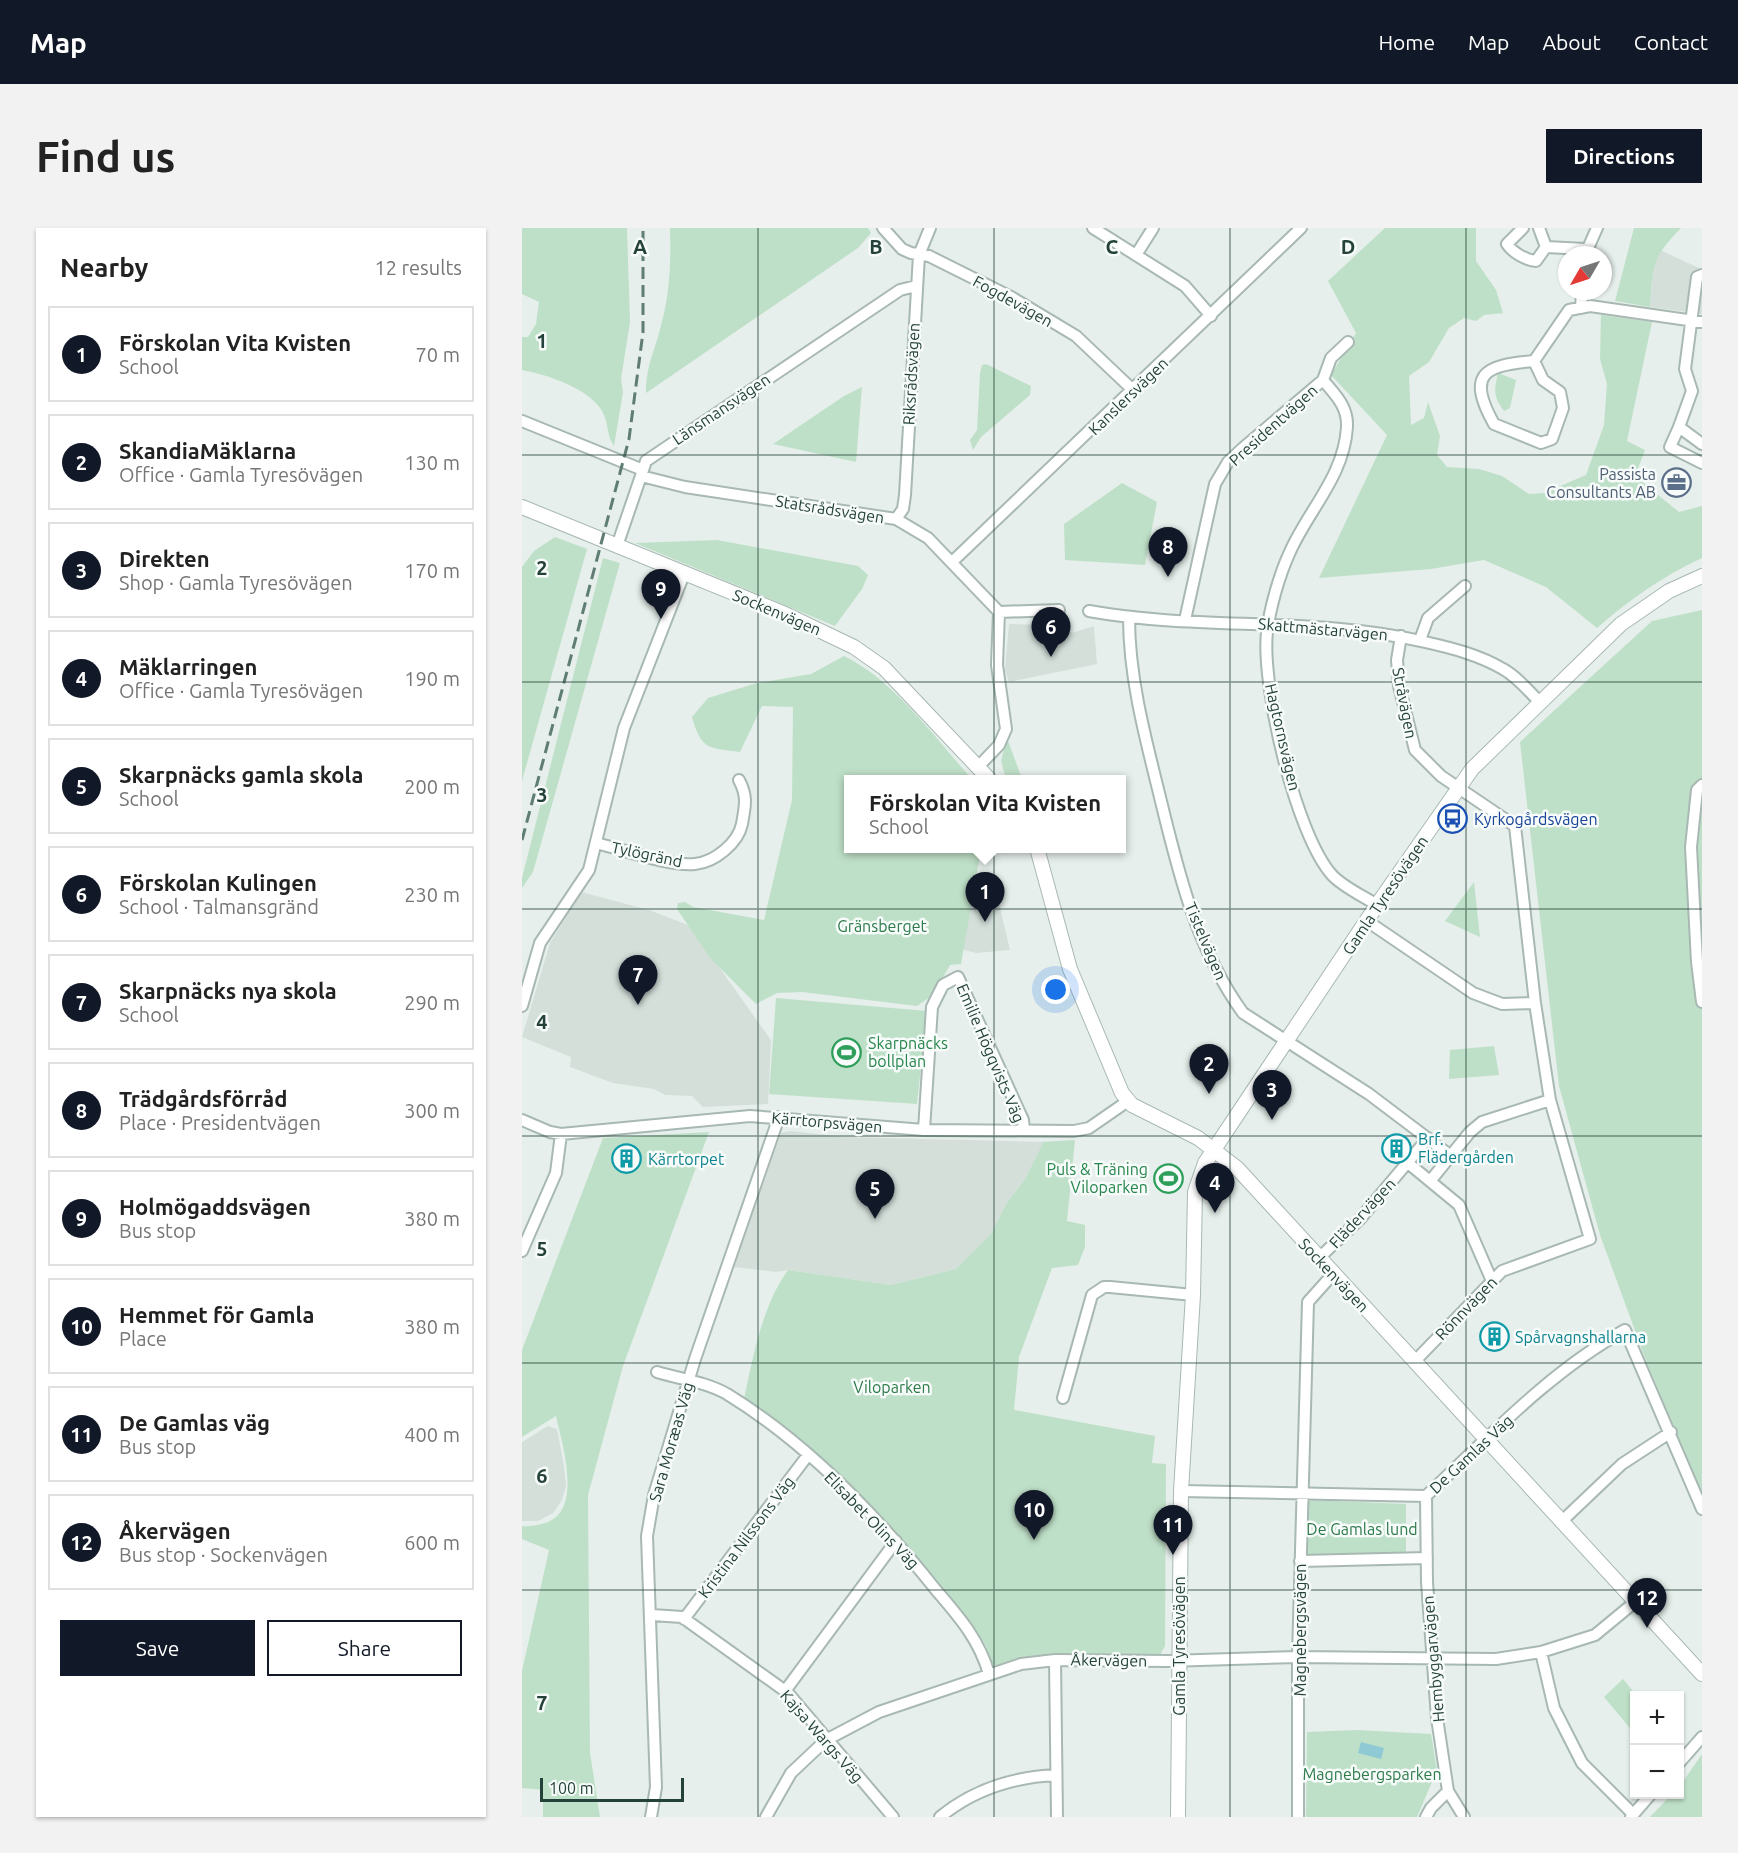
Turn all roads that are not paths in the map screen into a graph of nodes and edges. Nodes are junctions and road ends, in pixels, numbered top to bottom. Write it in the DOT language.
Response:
graph roads {
  1 [pos="883,228"];
  2 [pos="930,228"];
  3 [pos="1093,228"];
  4 [pos="1153,228"];
  5 [pos="1301,228"];
  6 [pos="1523,228"];
  7 [pos="1539,228"];
  8 [pos="1597,228"];
  9 [pos="1588,246"];
  10 [pos="1546,247"];
  11 [pos="1558,249"];
  12 [pos="920,255"];
  13 [pos="1136,255"];
  14 [pos="1702,275"];
  15 [pos="916,286"];
  16 [pos="1581,300"];
  17 [pos="1581,308"];
  18 [pos="1211,316"];
  19 [pos="1697,321"];
  20 [pos="1348,342"];
  21 [pos="1534,362"];
  22 [pos="1323,380"];
  23 [pos="1134,391"];
  24 [pos="1697,393"];
  25 [pos="522,421"];
  26 [pos="1678,427"];
  27 [pos="1702,444"];
  28 [pos="1701,468"];
  29 [pos="642,473"];
  30 [pos="522,507"];
  31 [pos="897,519"];
  32 [pos="617,546"];
  33 [pos="952,562"];
  34 [pos="684,574"];
  35 [pos="1702,576"];
  36 [pos="1465,585"];
  37 [pos="1059,610"];
  38 [pos="1089,611"];
  39 [pos="999,612"];
  40 [pos="1129,618"];
  41 [pos="1185,620"];
  42 [pos="1269,624"];
  43 [pos="1401,636"];
  44 [pos="1420,640"];
  45 [pos="1540,702"];
  46 [pos="978,767"];
  47 [pos="985,775"];
  48 [pos="739,780"];
  49 [pos="1702,785"];
  50 [pos="1458,787"];
  51 [pos="596,843"];
  52 [pos="1037,853"];
  53 [pos="1377,905"];
  54 [pos="1367,921"];
  55 [pos="1700,961"];
  56 [pos="1702,1002"];
  57 [pos="1535,1003"];
  58 [pos="522,1006"];
  59 [pos="1288,1042"];
  60 [pos="1550,1100"];
  61 [pos="1128,1101"];
  62 [pos="779,1117"];
  63 [pos="522,1120"];
  64 [pos="924,1130"];
  65 [pos="1024,1130"];
  66 [pos="561,1134"];
  67 [pos="1428,1138"];
  68 [pos="1214,1149"];
  69 [pos="1451,1156"];
  70 [pos="1408,1163"];
  71 [pos="1431,1180"];
  72 [pos="522,1251"];
  73 [pos="1319,1258"];
  74 [pos="1333,1274"];
  75 [pos="1492,1281"];
  76 [pos="1193,1295"];
  77 [pos="1415,1361"];
  78 [pos="657,1372"];
  79 [pos="690,1382"];
  80 [pos="1064,1398"];
  81 [pos="1671,1432"];
  82 [pos="1485,1440"];
  83 [pos="808,1455"];
  84 [pos="1180,1491"];
  85 [pos="1302,1494"];
  86 [pos="1426,1496"];
  87 [pos="1702,1509"];
  88 [pos="1561,1522"];
  89 [pos="896,1542"];
  90 [pos="1427,1558"];
  91 [pos="1300,1561"];
  92 [pos="1635,1602"];
  93 [pos="652,1615"];
  94 [pos="684,1619"];
  95 [pos="1541,1652"];
  96 [pos="1298,1657"];
  97 [pos="1055,1659"];
  98 [pos="1431,1659"];
  99 [pos="1179,1660"];
  100 [pos="1700,1667"];
  101 [pos="989,1674"];
  102 [pos="785,1691"];
  103 [pos="1702,1737"];
  104 [pos="826,1740"];
  105 [pos="1684,1757"];
  106 [pos="1056,1775"];
  107 [pos="1448,1791"];
  108 [pos="1647,1799"];
  109 [pos="1632,1816"];
  110 [pos="651,1817"];
  111 [pos="766,1817"];
  112 [pos="893,1817"];
  113 [pos="940,1817"];
  114 [pos="1057,1817"];
  115 [pos="1178,1817"];
  116 [pos="1298,1817"];
  117 [pos="1426,1817"];
  118 [pos="1464,1817"];
  1 -- 12 [label="street, Fogdevägen"];
  2 -- 12 [label="street, Riksrådsvägen"];
  3 -- 13 [label="street"];
  4 -- 13 [label="street"];
  5 -- 18 [label="street, Kanslersvägen"];
  6 -- 10 [label="street"];
  7 -- 10 [label="street"];
  8 -- 9 [label="street"];
  10 -- 11 [label="street"];
  12 -- 15 [label="street, Riksrådsvägen"];
  12 -- 23 [label="street, Fogdevägen"];
  13 -- 18 [label="street"];
  14 -- 19 [label="street"];
  15 -- 29 [label="street, Länsmansvägen"];
  15 -- 31 [label="street, Riksrådsvägen"];
  16 -- 17 [label="street"];
  17 -- 19 [label="street"];
  17 -- 21 [label="street"];
  18 -- 23 [label="street, Kanslersvägen"];
  19 -- 24 [label="street"];
  20 -- 22 [label="street, Presidentvägen"];
  21 -- 21 [label="street"];
  22 -- 41 [label="street, Presidentvägen"];
  22 -- 42 [label="street, Hagtornsvägen"];
  23 -- 33 [label="street, Kanslersvägen"];
  24 -- 26 [label="street"];
  25 -- 29 [label="street"];
  26 -- 27 [label="street"];
  26 -- 28 [label="street"];
  29 -- 31 [label="street, Statsrådsvägen"];
  29 -- 32 [label="street"];
  30 -- 32 [label="street, Sockenvägen"];
  31 -- 33 [label="street, Statsrådsvägen"];
  32 -- 34 [label="street, Sockenvägen"];
  33 -- 39 [label="street, Statsrådsvägen"];
  34 -- 46 [label="street, Sockenvägen"];
  34 -- 51 [label="street"];
  35 -- 45 [label="street, Gamla Tyresövägen"];
  36 -- 44 [label="street"];
  37 -- 39 [label="street"];
  38 -- 40 [label="street, Skattmästarvägen"];
  39 -- 46 [label="street"];
  40 -- 41 [label="street, Skattmästarvägen"];
  40 -- 59 [label="street, Tistelvägen"];
  41 -- 42 [label="street, Skattmästarvägen"];
  42 -- 43 [label="street, Skattmästarvägen"];
  42 -- 53 [label="street, Hagtornsvägen"];
  43 -- 44 [label="street, Skattmästarvägen"];
  43 -- 50 [label="street, Stråvägen"];
  44 -- 45 [label="street, Skattmästarvägen"];
  45 -- 50 [label="street, Gamla Tyresövägen"];
  46 -- 47 [label="street, Sockenvägen"];
  48 -- 51 [label="street, Tylögränd"];
  49 -- 55 [label="street"];
  50 -- 53 [label="street, Gamla Tyresövägen"];
  50 -- 57 [label="street"];
  51 -- 58 [label="street"];
  52 -- 61 [label="street"];
  53 -- 54 [label="street, Gamla Tyresövägen"];
  54 -- 57 [label="street"];
  54 -- 59 [label="street, Gamla Tyresövägen"];
  55 -- 56 [label="street"];
  57 -- 60 [label="street"];
  59 -- 67 [label="street, Tistelvägen"];
  59 -- 68 [label="street, Gamla Tyresövägen"];
  60 -- 69 [label="street"];
  60 -- 75 [label="street, Rönnvägen"];
  61 -- 65 [label="street, Kärrtorpsvägen"];
  61 -- 68 [label="street, Sockenvägen"];
  62 -- 64 [label="street, Kärrtorpsvägen"];
  62 -- 66 [label="street, Kärrtorpsvägen"];
  62 -- 79 [label="street, Sara Moræas Väg"];
  63 -- 66 [label="street, Kärrtorpsvägen"];
  64 -- 65 [label="street, Kärrtorpsvägen"];
  64 -- 65 [label="street, Emilie Högqvists Väg"];
  66 -- 72 [label="street"];
  67 -- 69 [label="street, Tistelvägen"];
  67 -- 70 [label="street, Flädervägen"];
  68 -- 73 [label="street, Sockenvägen"];
  68 -- 76 [label="street, Gamla Tyresövägen"];
  69 -- 71 [label="street"];
  70 -- 71 [label="street"];
  70 -- 73 [label="street, Flädervägen"];
  71 -- 75 [label="street"];
  73 -- 74 [label="street, Sockenvägen"];
  74 -- 77 [label="street, Sockenvägen"];
  74 -- 85 [label="street, Magnebergsvägen"];
  75 -- 77 [label="street, Rönnvägen"];
  76 -- 80 [label="street"];
  76 -- 84 [label="street, Gamla Tyresövägen"];
  77 -- 82 [label="street, Sockenvägen"];
  78 -- 79 [label="street, Elisabet Olins Väg"];
  79 -- 83 [label="street, Elisabet Olins Väg"];
  79 -- 93 [label="street, Sara Moræas Väg"];
  81 -- 82 [label="street, De Gamlas Väg"];
  81 -- 87 [label="street"];
  81 -- 88 [label="street"];
  82 -- 86 [label="street, De Gamlas Väg"];
  82 -- 88 [label="street, Sockenvägen"];
  83 -- 89 [label="street, Elisabet Olins Väg"];
  83 -- 94 [label="street, Kristina Nilssons Väg"];
  84 -- 85 [label="street, De Gamlas Väg"];
  84 -- 99 [label="street, Gamla Tyresövägen"];
  85 -- 86 [label="street, De Gamlas Väg"];
  85 -- 91 [label="street, Magnebergsvägen"];
  86 -- 90 [label="street, Hembyggarvägen"];
  88 -- 92 [label="street, Sockenvägen"];
  89 -- 101 [label="street, Elisabet Olins Väg"];
  89 -- 102 [label="street"];
  90 -- 91 [label="street"];
  90 -- 98 [label="street, Hembyggarvägen"];
  91 -- 96 [label="street, Magnebergsvägen"];
  92 -- 95 [label="street, Åkervägen"];
  92 -- 100 [label="street, Sockenvägen"];
  93 -- 94 [label="street, Kajsa Wargs Väg"];
  93 -- 110 [label="street, Sara Moræas Väg"];
  94 -- 102 [label="street, Kajsa Wargs Väg"];
  95 -- 98 [label="street, Åkervägen"];
  95 -- 109 [label="street"];
  96 -- 98 [label="street, Åkervägen"];
  96 -- 99 [label="street, Åkervägen"];
  96 -- 116 [label="street, Magnebergsvägen"];
  97 -- 99 [label="street, Åkervägen"];
  97 -- 101 [label="street, Åkervägen"];
  97 -- 106 [label="street"];
  98 -- 107 [label="street, Hembyggarvägen"];
  99 -- 115 [label="street, Gamla Tyresövägen"];
  101 -- 104 [label="street, Åkervägen"];
  102 -- 104 [label="street, Kajsa Wargs Väg"];
  103 -- 105 [label="street"];
  104 -- 111 [label="street, Åkervägen"];
  104 -- 112 [label="street, Kajsa Wargs Väg"];
  106 -- 113 [label="street"];
  106 -- 114 [label="street"];
  107 -- 117 [label="street"];
  107 -- 118 [label="street, Hembyggarvägen"];
  108 -- 109 [label="street"];
}
